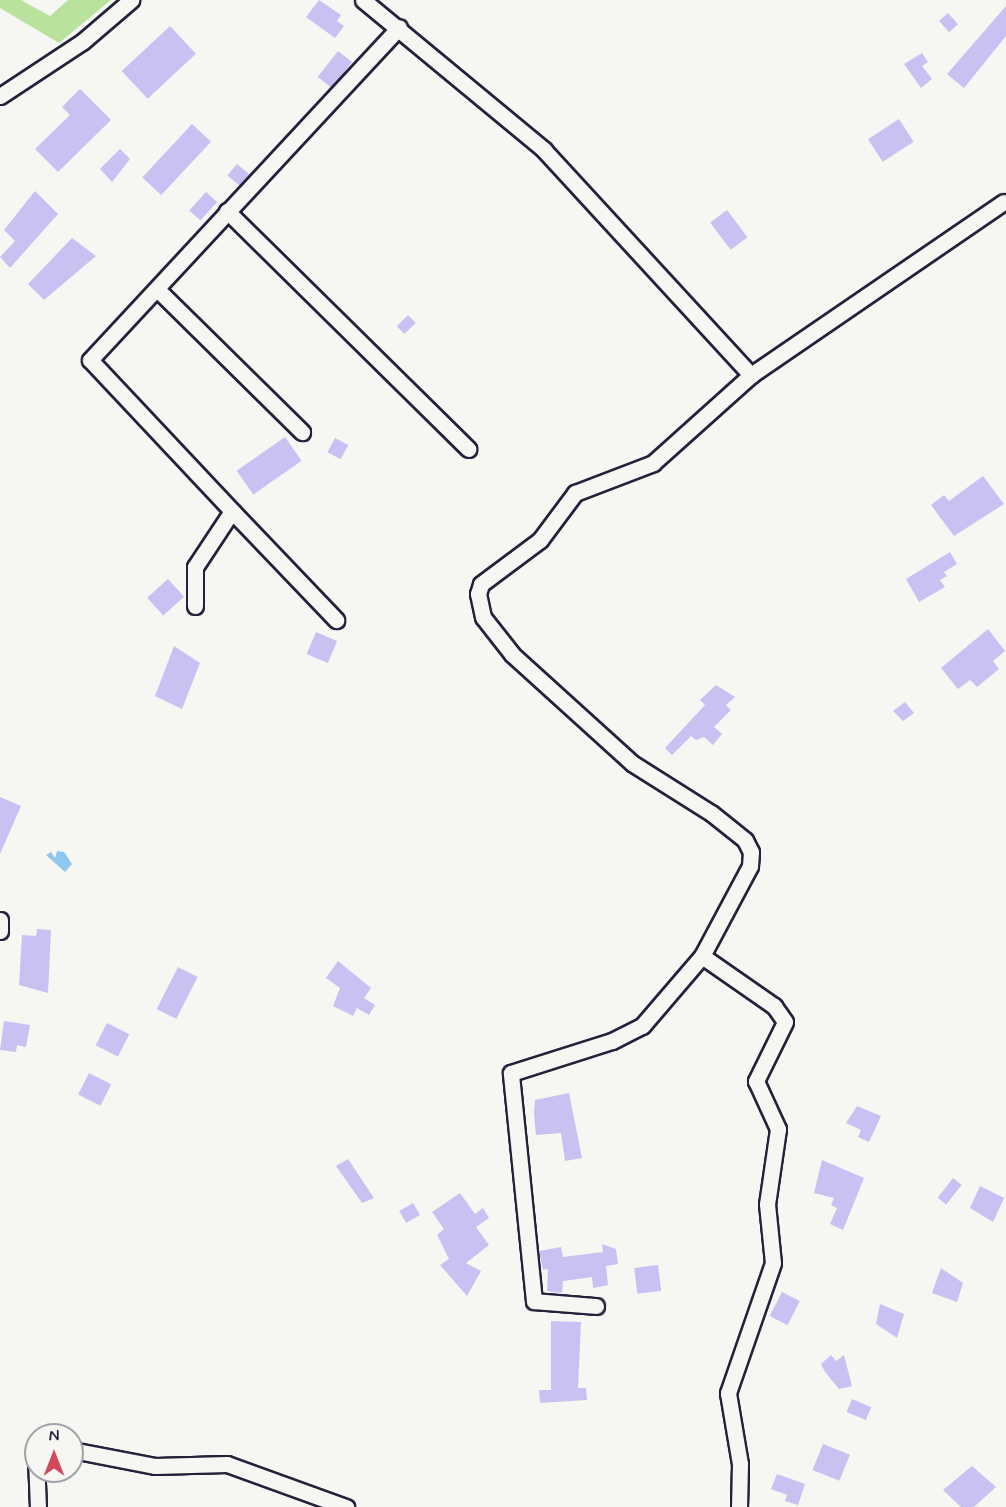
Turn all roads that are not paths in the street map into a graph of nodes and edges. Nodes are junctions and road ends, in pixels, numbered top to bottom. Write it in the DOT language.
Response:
graph roads {
  1 [pos="131,0"];
  2 [pos="363,0"];
  3 [pos="399,27"];
  4 [pos="0,96"];
  5 [pos="1005,202"];
  6 [pos="227,211"];
  7 [pos="159,291"];
  8 [pos="751,375"];
  9 [pos="302,432"];
  10 [pos="468,449"];
  11 [pos="232,511"];
  12 [pos="195,606"];
  13 [pos="336,620"];
  14 [pos="0,920"];
  15 [pos="0,931"];
  16 [pos="702,957"];
  17 [pos="596,1306"];
  18 [pos="84,1452"];
  19 [pos="37,1483"];
  20 [pos="38,1507"];
  21 [pos="346,1507"];
  22 [pos="739,1507"];
  1 -- 4 [label="street"];
  2 -- 3 [label="street"];
  3 -- 6 [label="street"];
  3 -- 8 [label="street"];
  5 -- 8 [label="street"];
  6 -- 7 [label="street"];
  6 -- 10 [label="street"];
  7 -- 9 [label="street"];
  7 -- 11 [label="street"];
  8 -- 16 [label="street"];
  11 -- 12 [label="street"];
  11 -- 13 [label="street"];
  14 -- 15 [label="street"];
  16 -- 17 [label="street"];
  16 -- 22 [label="street"];
  18 -- 21 [label="street"];
  19 -- 20 [label="street"];
}
